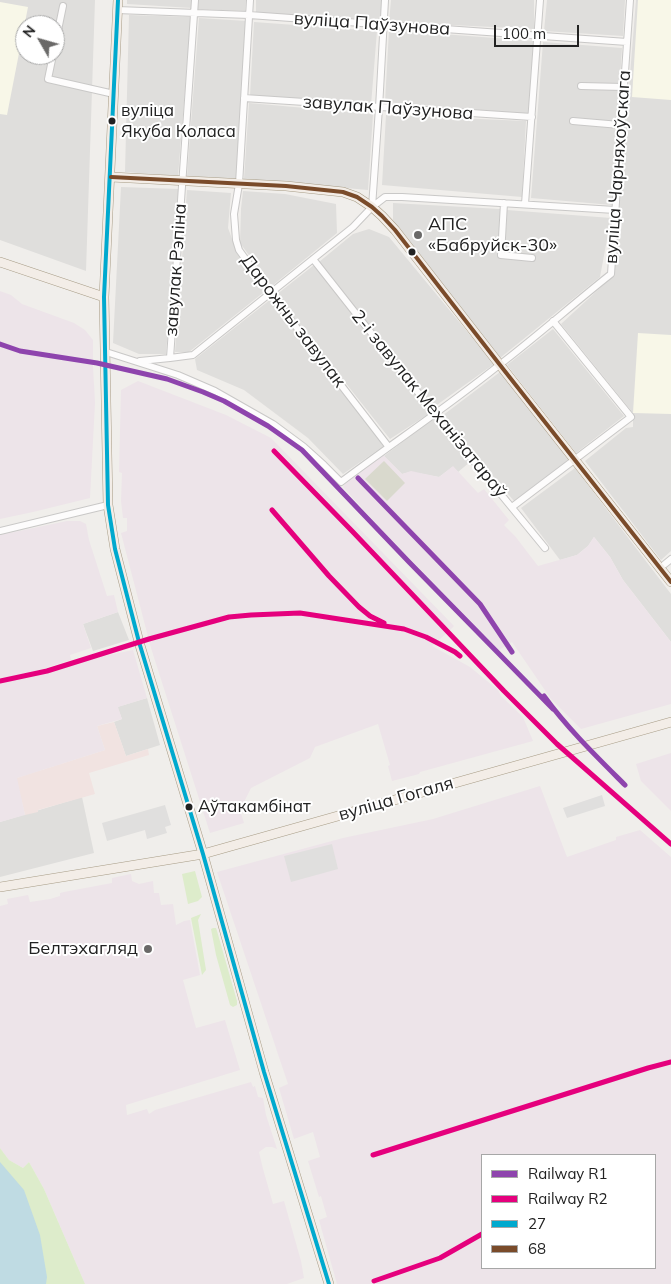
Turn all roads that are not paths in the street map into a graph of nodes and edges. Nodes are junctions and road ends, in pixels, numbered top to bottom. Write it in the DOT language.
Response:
graph roads {
  1 [pos="118,0"];
  2 [pos="195,0"];
  3 [pos="250,0"];
  4 [pos="385,0"];
  5 [pos="540,0"];
  6 [pos="630,0"];
  7 [pos="62,6"];
  8 [pos="117,10"];
  9 [pos="194,12"];
  10 [pos="60,15"];
  11 [pos="249,15"];
  12 [pos="383,26"];
  13 [pos="538,35"];
  14 [pos="627,42"];
  15 [pos="51,65"];
  16 [pos="581,86"];
  17 [pos="623,87"];
  18 [pos="114,94"];
  19 [pos="244,98"];
  20 [pos="379,108"];
  21 [pos="532,117"];
  22 [pos="573,121"];
  23 [pos="620,125"];
  24 [pos="110,177"];
  25 [pos="183,181"];
  26 [pos="238,184"];
  27 [pos="504,203"];
  28 [pos="525,204"];
  29 [pos="372,207"];
  30 [pos="615,210"];
  31 [pos="532,258"];
  32 [pos="313,259"];
  33 [pos="0,262"];
  34 [pos="270,293"];
  35 [pos="104,297"];
  36 [pos="553,321"];
  37 [pos="106,352"];
  38 [pos="170,358"];
  39 [pos="138,362"];
  40 [pos="500,365"];
  41 [pos="435,414"];
  42 [pos="388,446"];
  43 [pos="575,459"];
  44 [pos="108,506"];
  45 [pos="512,507"];
  46 [pos="0,530"];
  47 [pos="545,548"];
  48 [pos="671,559"];
  49 [pos="660,568"];
  50 [pos="671,582"];
  51 [pos="671,722"];
  52 [pos="202,854"];
  53 [pos="0,887"];
  54 [pos="329,1284"];
  1 -- 8 [label="main road"];
  2 -- 9 [label="street, завулак Рэпіна"];
  3 -- 11 [label="street, Дарожны завулак"];
  4 -- 12 [label="street"];
  5 -- 13 [label="street"];
  6 -- 14 [label="street, вуліца Чарняхоўскага"];
  7 -- 10 [label="street"];
  8 -- 9 [label="street, вуліца Паўзунова"];
  8 -- 18 [label="main road"];
  9 -- 11 [label="street, вуліца Паўзунова"];
  9 -- 25 [label="street, завулак Рэпіна"];
  11 -- 12 [label="street, вуліца Паўзунова"];
  11 -- 19 [label="street, Дарожны завулак"];
  12 -- 13 [label="street, вуліца Паўзунова"];
  12 -- 20 [label="street"];
  13 -- 14 [label="street, вуліца Паўзунова"];
  13 -- 21 [label="street"];
  14 -- 17 [label="street, вуліца Чарняхоўскага"];
  15 -- 18 [label="street"];
  16 -- 17 [label="street"];
  17 -- 23 [label="street, вуліца Чарняхоўскага"];
  18 -- 24 [label="main road"];
  19 -- 20 [label="street, завулак Паўзунова"];
  19 -- 26 [label="street, Дарожны завулак"];
  20 -- 21 [label="street, завулак Паўзунова"];
  20 -- 29 [label="street"];
  21 -- 28 [label="street"];
  22 -- 23 [label="street"];
  23 -- 30 [label="street, вуліца Чарняхоўскага"];
  24 -- 25 [label="main road"];
  24 -- 35 [label="main road"];
  25 -- 26 [label="main road"];
  25 -- 38 [label="street, завулак Рэпіна"];
  26 -- 29 [label="main road"];
  26 -- 34 [label="street, Дарожны завулак"];
  27 -- 28 [label="street"];
  27 -- 29 [label="street"];
  27 -- 31 [label="street"];
  28 -- 30 [label="street"];
  29 -- 32 [label="street"];
  29 -- 40 [label="main road"];
  30 -- 36 [label="street, вуліца Чарняхоўскага"];
  32 -- 34 [label="street"];
  32 -- 41 [label="street, 2-і завулак Механізатараў"];
  33 -- 35 [label="main road"];
  34 -- 38 [label="street"];
  34 -- 42 [label="street, Дарожны завулак"];
  35 -- 37 [label="main road"];
  36 -- 40 [label="street"];
  36 -- 43 [label="street"];
  37 -- 39 [label="street"];
  37 -- 44 [label="main road"];
  38 -- 39 [label="street, завулак Рэпіна"];
  39 -- 42 [label="street"];
  40 -- 41 [label="street"];
  40 -- 43 [label="main road"];
  41 -- 42 [label="street"];
  41 -- 45 [label="street, 2-і завулак Механізатараў"];
  43 -- 45 [label="street"];
  43 -- 49 [label="main road"];
  44 -- 46 [label="street"];
  44 -- 52 [label="main road"];
  45 -- 47 [label="street, 2-і завулак Механізатараў"];
  48 -- 49 [label="street"];
  49 -- 50 [label="main road"];
  51 -- 52 [label="main road, вуліца Гогаля"];
  52 -- 53 [label="main road, вуліца Гогаля"];
  52 -- 54 [label="main road"];
}
